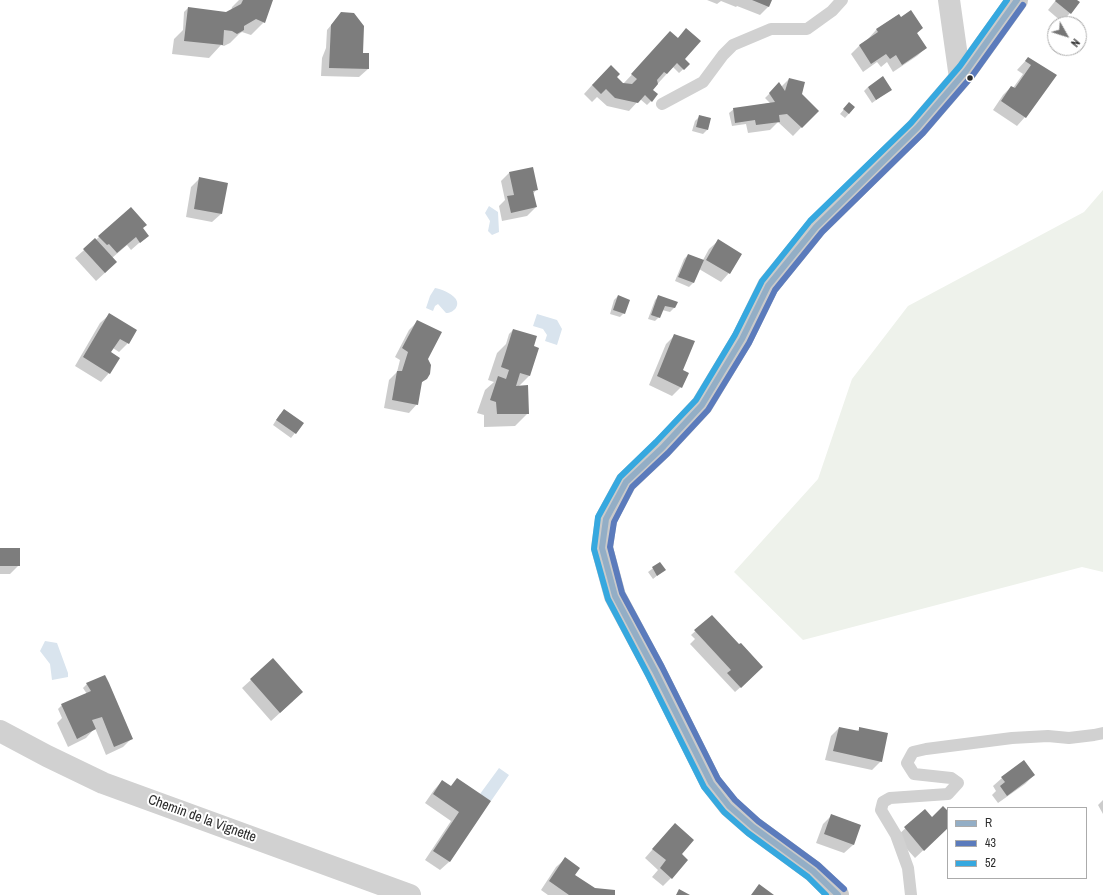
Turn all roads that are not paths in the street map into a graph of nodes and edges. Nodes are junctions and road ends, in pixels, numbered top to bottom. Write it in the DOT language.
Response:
graph roads {
  1 [pos="842,0"];
  2 [pos="949,0"];
  3 [pos="1017,0"];
  4 [pos="960,78"];
  5 [pos="662,104"];
  6 [pos="0,731"];
  7 [pos="1103,733"];
  8 [pos="410,895"];
  9 [pos="838,895"];
  10 [pos="911,895"];
  1 -- 5 [label="lane"];
  2 -- 4 [label="street"];
  3 -- 4 [label="street"];
  4 -- 9 [label="street"];
  6 -- 8 [label="street, Chemin de la Vignette"];
  7 -- 10 [label="lane"];
}
